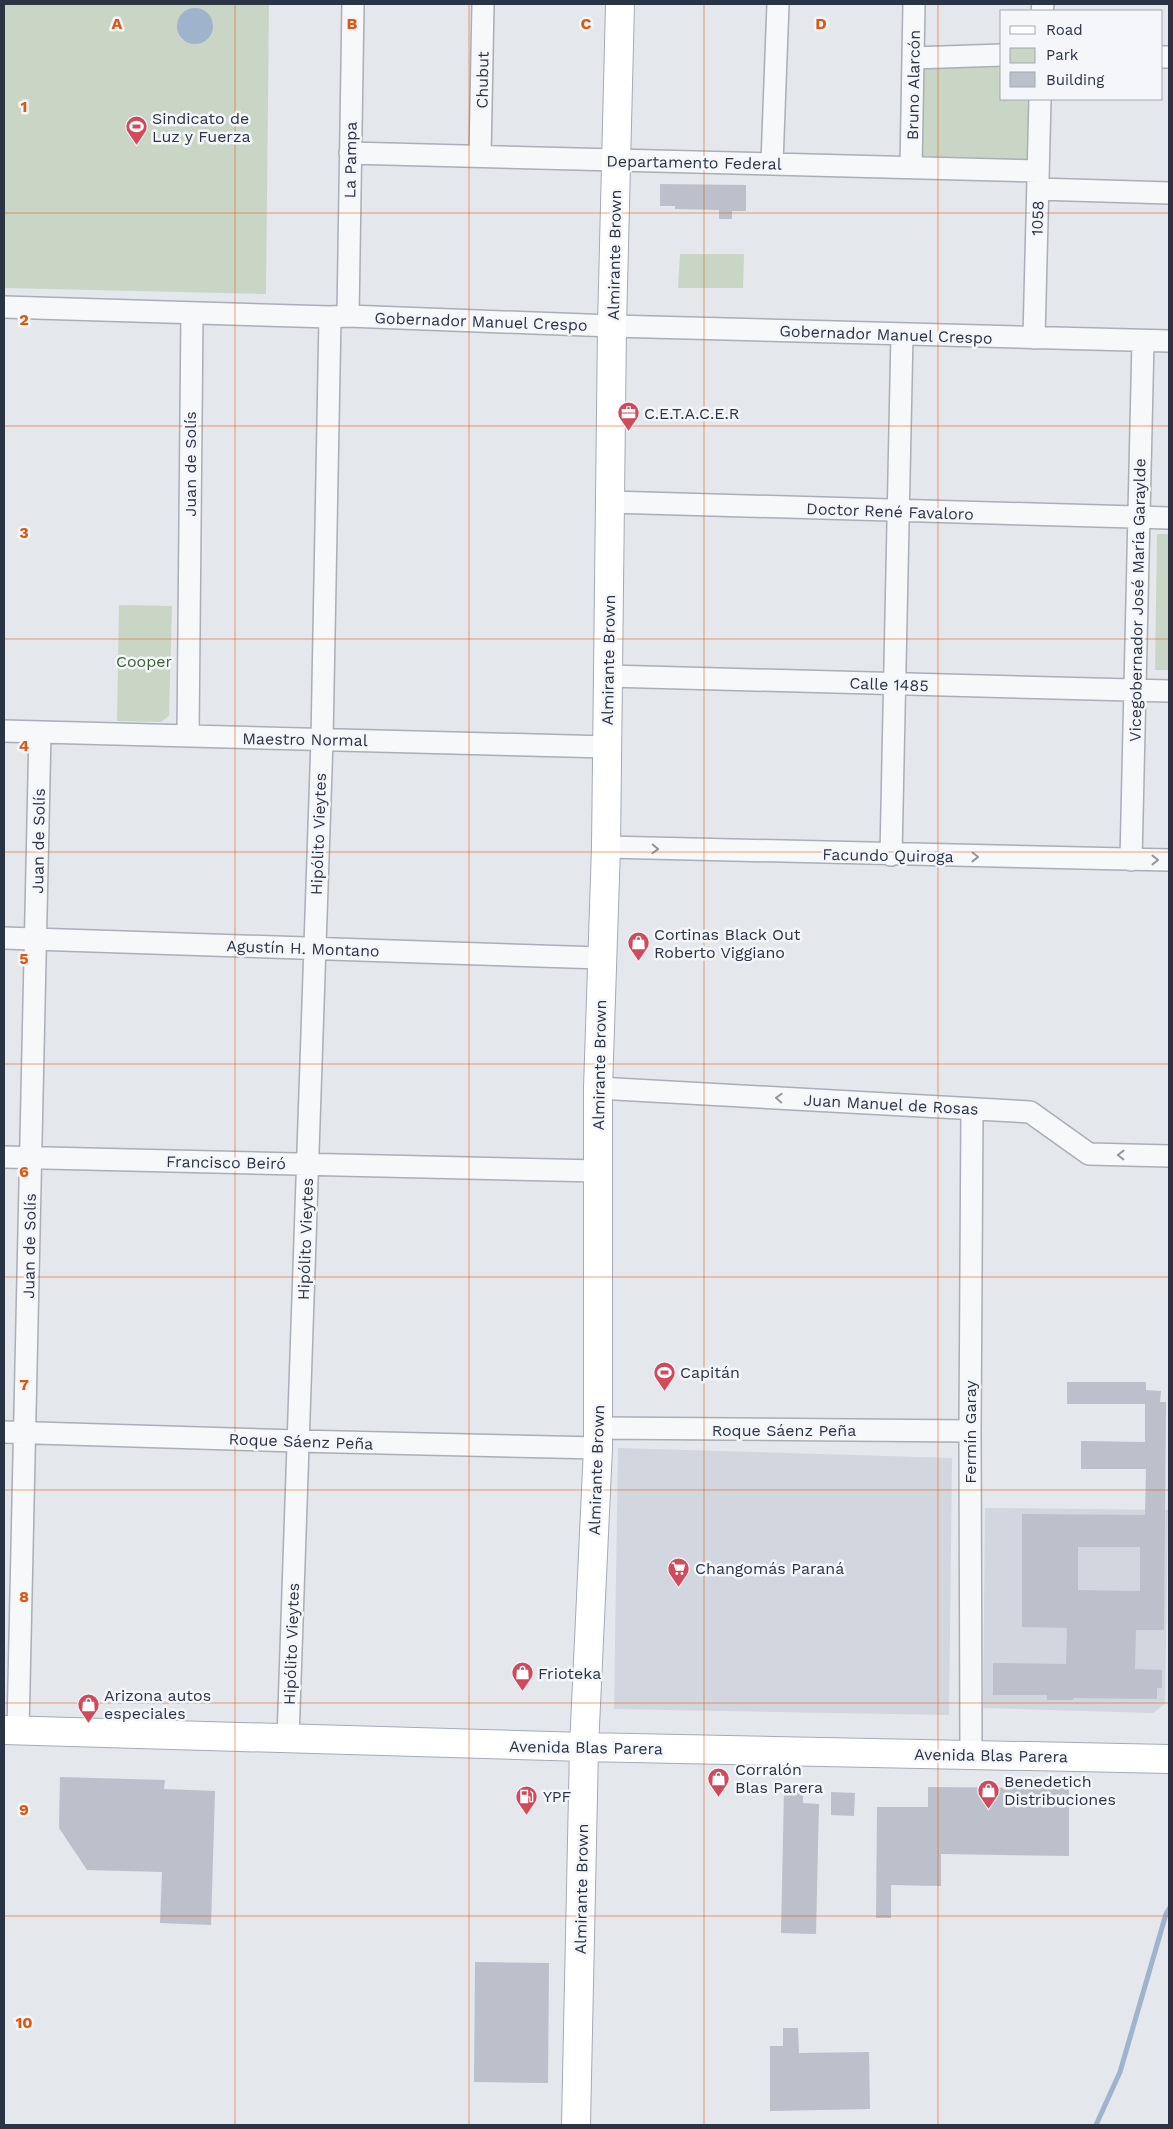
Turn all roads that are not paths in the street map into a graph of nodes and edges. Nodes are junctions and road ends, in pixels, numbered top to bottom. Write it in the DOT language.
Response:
graph roads {
  1 [pos="353,4"];
  2 [pos="483,4"];
  3 [pos="620,4"];
  4 [pos="778,4"];
  5 [pos="914,4"];
  6 [pos="1000,55"];
  7 [pos="913,58"];
  8 [pos="1040,100"];
  9 [pos="350,153"];
  10 [pos="480,156"];
  11 [pos="616,160"];
  12 [pos="772,163"];
  13 [pos="911,167"];
  14 [pos="1038,180"];
  15 [pos="1169,193"];
  16 [pos="4,307"];
  17 [pos="192,313"];
  18 [pos="339,316"];
  19 [pos="612,326"];
  20 [pos="902,334"];
  21 [pos="1034,338"];
  22 [pos="1143,341"];
  23 [pos="1169,341"];
  24 [pos="610,502"];
  25 [pos="898,511"];
  26 [pos="1139,518"];
  27 [pos="1169,518"];
  28 [pos="608,676"];
  29 [pos="895,685"];
  30 [pos="1135,691"];
  31 [pos="1169,691"];
  32 [pos="4,731"];
  33 [pos="40,732"];
  34 [pos="188,736"];
  35 [pos="322,740"];
  36 [pos="607,747"];
  37 [pos="606,847"];
  38 [pos="892,855"];
  39 [pos="1131,860"];
  40 [pos="1169,860"];
  41 [pos="4,938"];
  42 [pos="36,938"];
  43 [pos="315,948"];
  44 [pos="601,958"];
  45 [pos="598,1088"];
  46 [pos="972,1109"];
  47 [pos="1169,1156"];
  48 [pos="4,1157"];
  49 [pos="31,1158"];
  50 [pos="307,1164"];
  51 [pos="598,1171"];
  52 [pos="970,1431"];
  53 [pos="4,1432"];
  54 [pos="25,1432"];
  55 [pos="598,1438"];
  56 [pos="298,1441"];
  57 [pos="11,1730"];
  58 [pos="288,1739"];
  59 [pos="584,1747"];
  60 [pos="971,1754"];
  61 [pos="1169,1759"];
  62 [pos="576,2125"];
  1 -- 9 [label="street, La Pampa"];
  2 -- 10 [label="street, Chubut"];
  3 -- 11 [label="main road, Almirante Brown"];
  4 -- 12 [label="street"];
  5 -- 7 [label="street, Bruno Alarcón"];
  6 -- 7 [label="street"];
  7 -- 13 [label="street, Bruno Alarcón"];
  8 -- 14 [label="street, 1058"];
  9 -- 10 [label="street, Departamento Federal"];
  9 -- 18 [label="street, La Pampa"];
  10 -- 11 [label="street, Departamento Federal"];
  11 -- 12 [label="street, Departamento Federal"];
  11 -- 19 [label="main road, Almirante Brown"];
  12 -- 13 [label="street, Departamento Federal"];
  13 -- 14 [label="street, Departamento Federal"];
  14 -- 15 [label="street, Departamento Federal"];
  14 -- 21 [label="street, 1058"];
  16 -- 17 [label="street, Gobernador Manuel Crespo"];
  17 -- 18 [label="street, Gobernador Manuel Crespo"];
  17 -- 34 [label="street, Juan de Solís"];
  18 -- 19 [label="street, Gobernador Manuel Crespo"];
  18 -- 35 [label="street, La Pampa"];
  19 -- 20 [label="street, Gobernador Manuel Crespo"];
  19 -- 24 [label="main road, Almirante Brown"];
  20 -- 21 [label="street, Gobernador Manuel Crespo"];
  20 -- 25 [label="street"];
  21 -- 22 [label="street, Gobernador Manuel Crespo"];
  22 -- 23 [label="street, Gobernador Manuel Crespo"];
  22 -- 26 [label="street, Vicegobernador José María Garaylde"];
  24 -- 25 [label="street, Doctor René Favaloro"];
  24 -- 28 [label="main road, Almirante Brown"];
  25 -- 26 [label="street, Doctor René Favaloro"];
  25 -- 29 [label="street"];
  26 -- 27 [label="street, Doctor René Favaloro"];
  26 -- 30 [label="street, Vicegobernador José María Garaylde"];
  28 -- 29 [label="street, Calle 1485"];
  28 -- 36 [label="main road, Almirante Brown"];
  29 -- 30 [label="street, Calle 1485"];
  29 -- 38 [label="street"];
  30 -- 31 [label="street, Calle 1485"];
  30 -- 39 [label="street, Vicegobernador José María Garaylde"];
  32 -- 33 [label="street, Maestro Normal"];
  33 -- 34 [label="street, Maestro Normal"];
  33 -- 42 [label="street, Juan de Solís"];
  34 -- 35 [label="street, Maestro Normal"];
  35 -- 36 [label="street, Maestro Normal"];
  35 -- 43 [label="street, Hipólito Vieytes"];
  36 -- 37 [label="main road, Almirante Brown"];
  37 -- 38 [label="street, Facundo Quiroga, one-way"];
  37 -- 44 [label="main road, Almirante Brown"];
  38 -- 39 [label="street, Facundo Quiroga, one-way"];
  39 -- 40 [label="street, Facundo Quiroga, one-way"];
  41 -- 42 [label="street, Agustín H. Montano"];
  42 -- 43 [label="street, Agustín H. Montano"];
  42 -- 49 [label="street, Juan de Solís"];
  43 -- 44 [label="street, Agustín H. Montano"];
  43 -- 50 [label="street, Hipólito Vieytes"];
  44 -- 45 [label="main road, Almirante Brown"];
  46 -- 45 [label="street, Juan Manuel de Rosas, one-way"];
  45 -- 51 [label="main road, Almirante Brown"];
  47 -- 46 [label="street, Juan Manuel de Rosas, one-way"];
  46 -- 52 [label="street, Fermín Garay"];
  48 -- 49 [label="street, Francisco Beiró"];
  49 -- 50 [label="street, Francisco Beiró"];
  49 -- 54 [label="street, Juan de Solís"];
  50 -- 51 [label="street, Francisco Beiró"];
  50 -- 56 [label="street, Hipólito Vieytes"];
  51 -- 55 [label="main road, Almirante Brown"];
  52 -- 55 [label="street, Roque Sáenz Peña"];
  52 -- 60 [label="street, Fermín Garay"];
  53 -- 54 [label="street, Roque Sáenz Peña"];
  54 -- 56 [label="street, Roque Sáenz Peña"];
  54 -- 57 [label="street, Juan de Solís"];
  55 -- 56 [label="street, Roque Sáenz Peña"];
  55 -- 59 [label="main road, Almirante Brown"];
  56 -- 58 [label="street, Hipólito Vieytes"];
  57 -- 58 [label="main road, Avenida Blas Parera"];
  58 -- 59 [label="main road, Avenida Blas Parera"];
  59 -- 60 [label="main road, Avenida Blas Parera"];
  59 -- 62 [label="main road, Almirante Brown"];
  60 -- 61 [label="main road, Avenida Blas Parera"];
}
